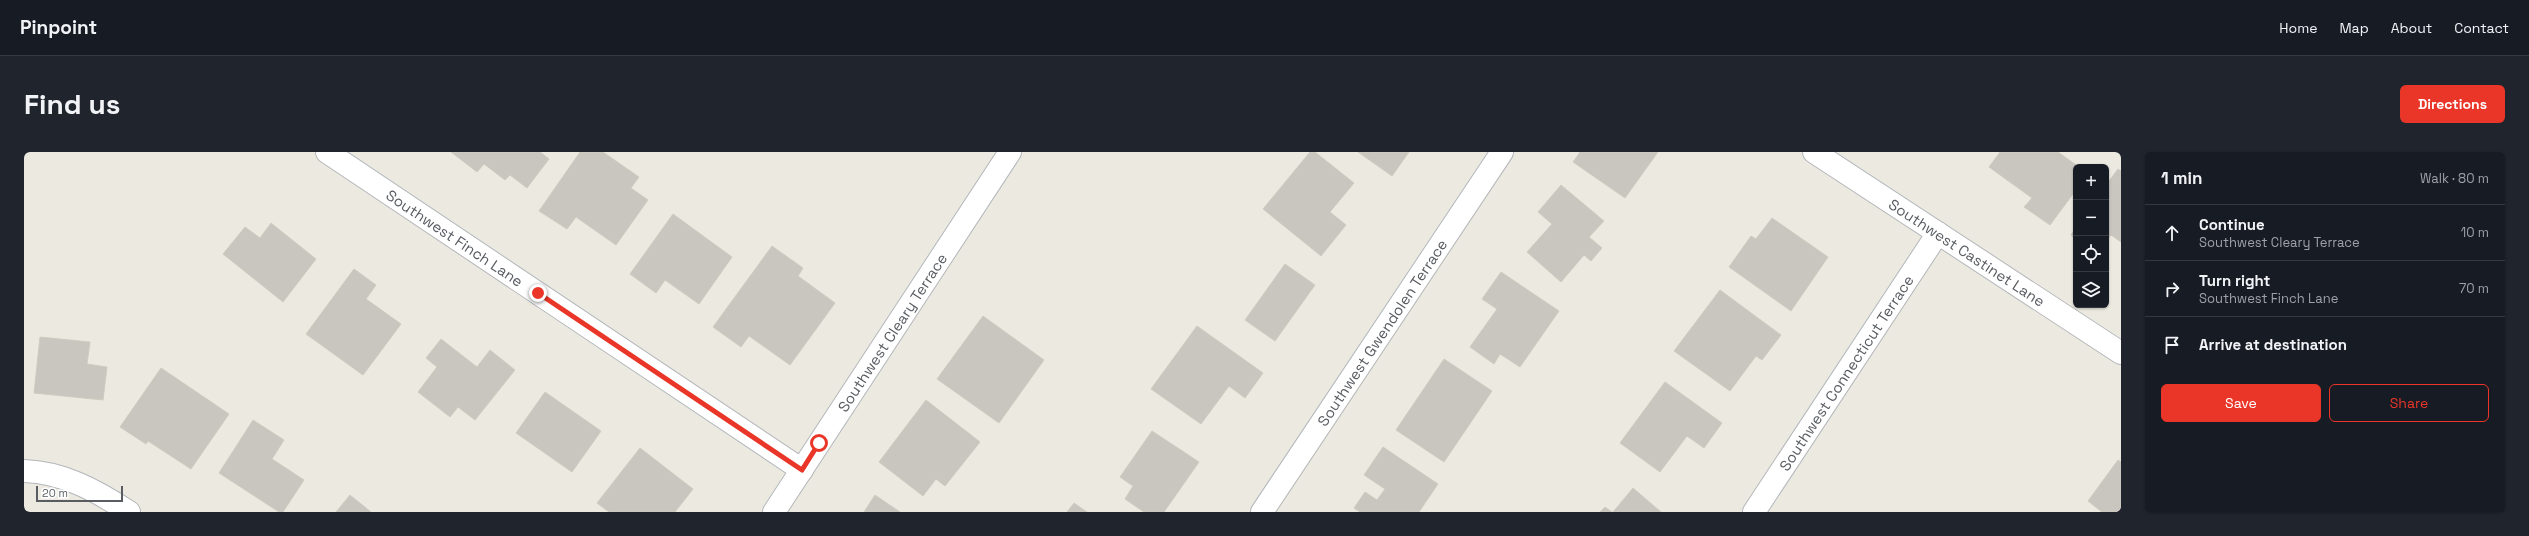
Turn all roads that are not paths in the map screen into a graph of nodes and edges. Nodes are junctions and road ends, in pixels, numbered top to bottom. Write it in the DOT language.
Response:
graph roads {
  1 [pos="327,152"];
  2 [pos="1010,152"];
  3 [pos="1502,152"];
  4 [pos="1814,152"];
  5 [pos="1938,233"];
  6 [pos="2121,353"];
  7 [pos="802,470"];
  8 [pos="24,471"];
  9 [pos="129,512"];
  10 [pos="774,512"];
  11 [pos="1262,512"];
  12 [pos="1754,512"];
  1 -- 7 [label="street, Southwest Finch Lane"];
  2 -- 7 [label="street, Southwest Cleary Terrace"];
  3 -- 11 [label="street, Southwest Gwendolen Terrace"];
  4 -- 5 [label="street, Southwest Castinet Lane"];
  5 -- 6 [label="street, Southwest Castinet Lane"];
  5 -- 12 [label="street, Southwest Connecticut Terrace"];
  7 -- 10 [label="street, Southwest Cleary Terrace"];
  8 -- 9 [label="street"];
}
